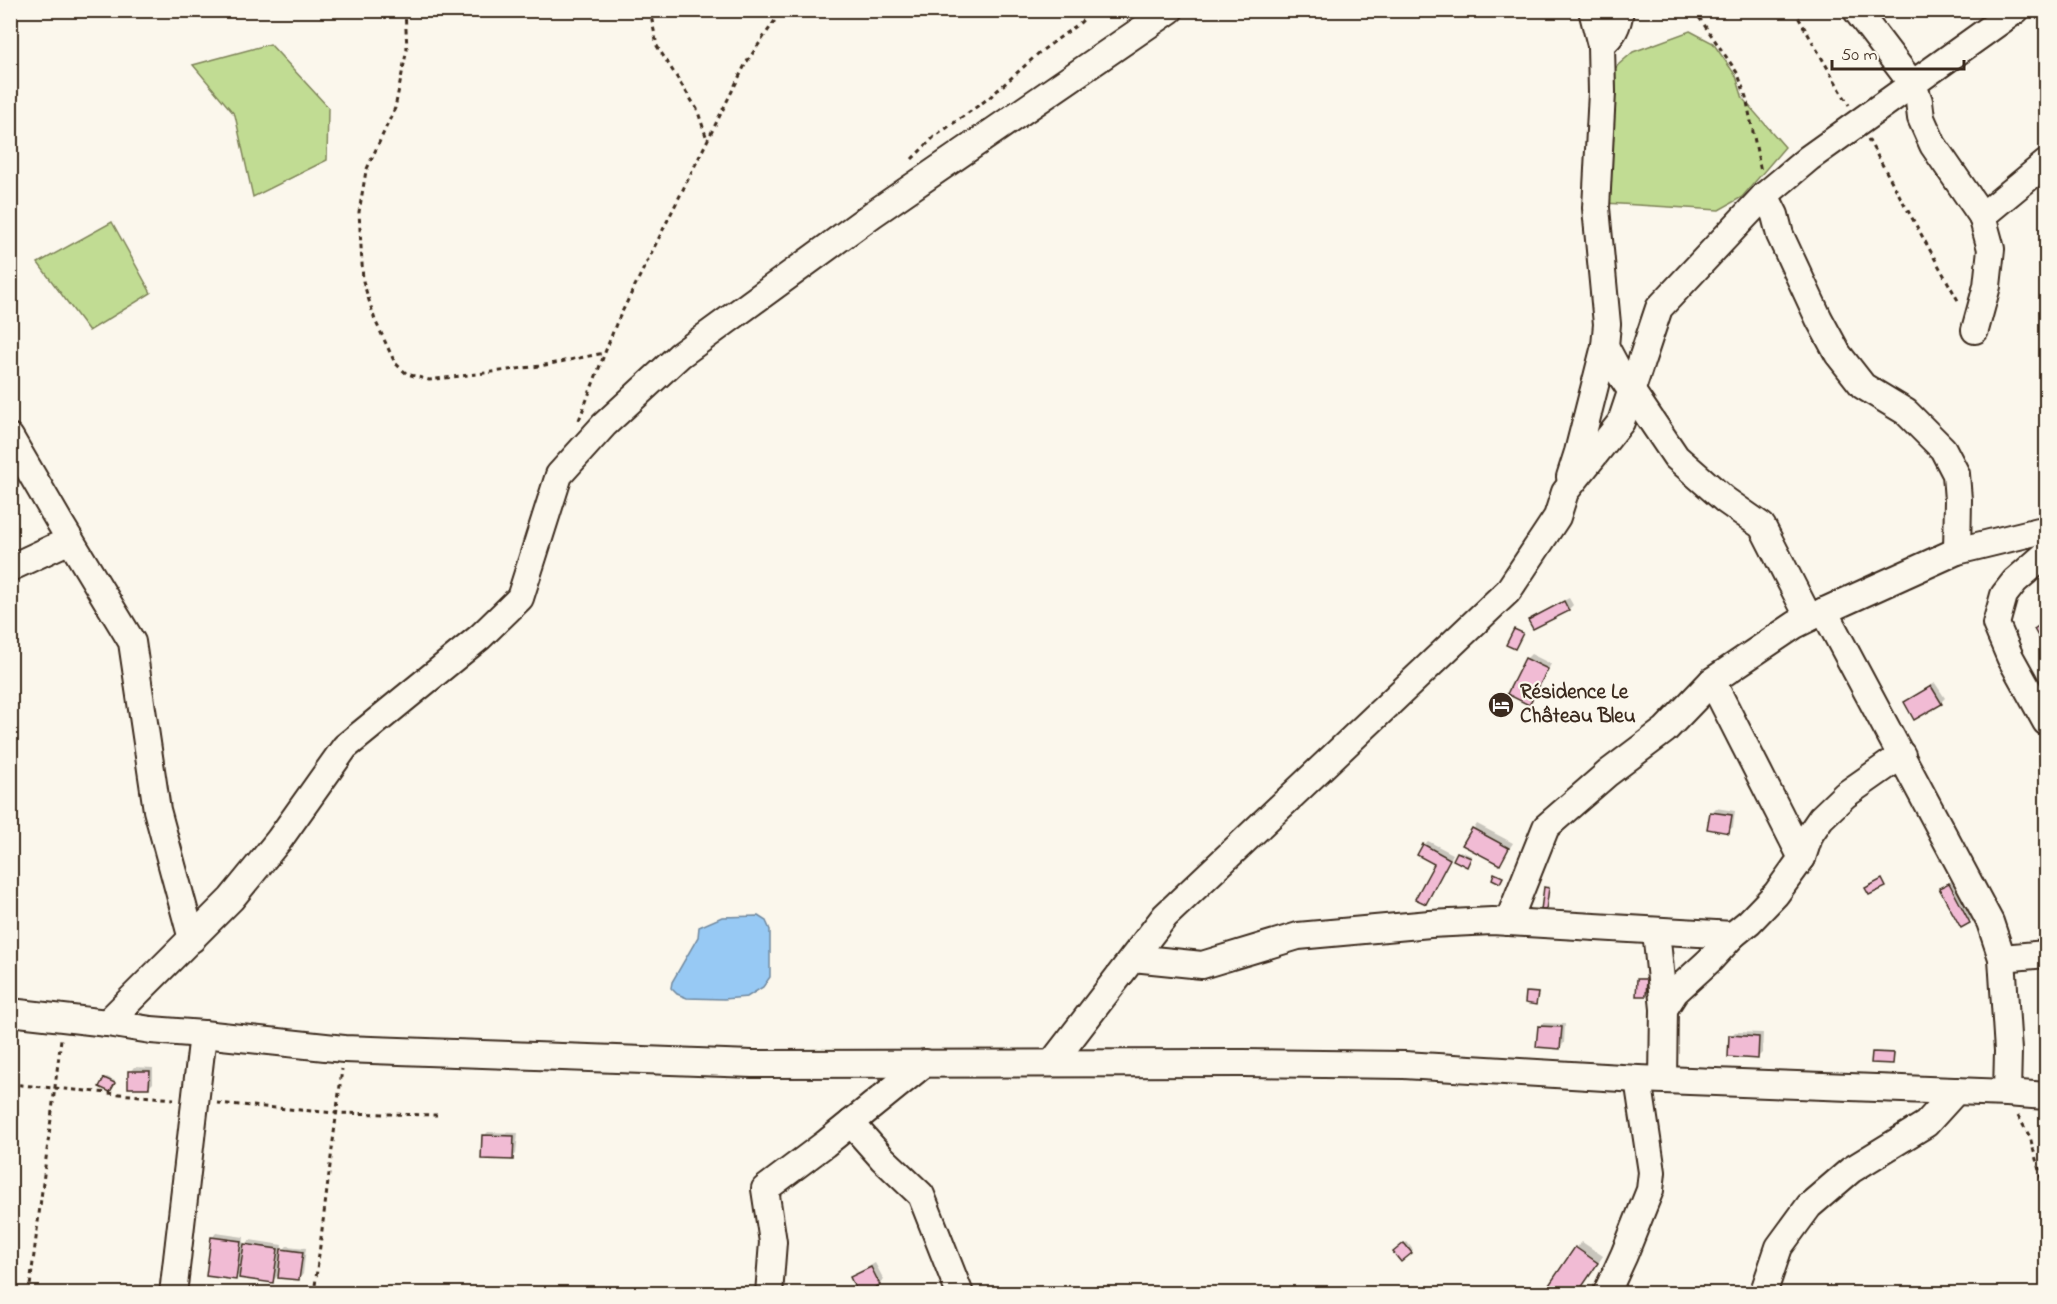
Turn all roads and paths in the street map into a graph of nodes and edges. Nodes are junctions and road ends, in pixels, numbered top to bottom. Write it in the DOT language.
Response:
graph roads {
  1 [pos="405,10"];
  2 [pos="650,10"];
  3 [pos="782,10"];
  4 [pos="1093,10"];
  5 [pos="1170,10"];
  6 [pos="1592,10"];
  7 [pos="1620,10"];
  8 [pos="1694,10"];
  9 [pos="1794,10"];
  10 [pos="1856,10"];
  11 [pos="2006,13"];
  12 [pos="1601,45"];
  13 [pos="1913,85"];
  14 [pos="1888,101"];
  15 [pos="1921,118"];
  16 [pos="1859,122"];
  17 [pos="707,141"];
  18 [pos="911,160"];
  19 [pos="2046,163"];
  20 [pos="1765,195"];
  21 [pos="1982,216"];
  22 [pos="1975,330"];
  23 [pos="1605,346"];
  24 [pos="604,353"];
  25 [pos="1632,391"];
  26 [pos="575,430"];
  27 [pos="10,437"];
  28 [pos="1565,492"];
  29 [pos="2046,532"];
  30 [pos="70,540"];
  31 [pos="1957,551"];
  32 [pos="2046,554"];
  33 [pos="10,568"];
  34 [pos="1816,615"];
  35 [pos="1712,681"];
  36 [pos="2046,722"];
  37 [pos="1902,755"];
  38 [pos="1802,858"];
  39 [pos="1508,922"];
  40 [pos="1656,931"];
  41 [pos="1733,935"];
  42 [pos="192,939"];
  43 [pos="2046,954"];
  44 [pos="1133,958"];
  45 [pos="2002,958"];
  46 [pos="1664,1009"];
  47 [pos="10,1012"];
  48 [pos="64,1019"];
  49 [pos="107,1023"];
  50 [pos="203,1034"];
  51 [pos="344,1049"];
  52 [pos="926,1063"];
  53 [pos="1052,1063"];
  54 [pos="1638,1079"];
  55 [pos="1663,1079"];
  56 [pos="10,1084"];
  57 [pos="55,1088"];
  58 [pos="1956,1091"];
  59 [pos="2007,1093"];
  60 [pos="2046,1096"];
  61 [pos="195,1101"];
  62 [pos="336,1113"];
  63 [pos="436,1115"];
  64 [pos="851,1123"];
  65 [pos="2046,1196"];
  66 [pos="29,1293"];
  67 [pos="173,1293"];
  68 [pos="314,1293"];
  69 [pos="769,1293"];
  70 [pos="960,1293"];
  71 [pos="1606,1293"];
  72 [pos="1763,1293"];
  1 -- 24 [label="path"];
  2 -- 17 [label="path"];
  3 -- 17 [label="path"];
  4 -- 18 [label="path"];
  5 -- 42 [label="street"];
  6 -- 12 [label="street"];
  7 -- 12 [label="street"];
  8 -- 20 [label="path"];
  9 -- 16 [label="path"];
  10 -- 13 [label="street"];
  11 -- 13 [label="street"];
  12 -- 23 [label="street"];
  13 -- 14 [label="street"];
  13 -- 15 [label="street"];
  14 -- 15 [label="street"];
  14 -- 16 [label="street"];
  15 -- 21 [label="street"];
  16 -- 20 [label="street"];
  16 -- 22 [label="path"];
  17 -- 24 [label="path"];
  19 -- 21 [label="street"];
  20 -- 25 [label="street"];
  20 -- 31 [label="street"];
  21 -- 22 [label="street"];
  23 -- 25 [label="street"];
  23 -- 28 [label="street"];
  24 -- 26 [label="path"];
  25 -- 28 [label="street"];
  25 -- 34 [label="street"];
  27 -- 30 [label="street"];
  28 -- 44 [label="street"];
  29 -- 31 [label="street"];
  30 -- 33 [label="street"];
  30 -- 42 [label="street"];
  31 -- 34 [label="street"];
  32 -- 36 [label="street"];
  34 -- 35 [label="street"];
  34 -- 37 [label="street"];
  35 -- 38 [label="street"];
  35 -- 39 [label="street"];
  37 -- 38 [label="street"];
  37 -- 45 [label="street"];
  38 -- 41 [label="street"];
  39 -- 40 [label="street"];
  39 -- 44 [label="street"];
  40 -- 41 [label="street"];
  40 -- 46 [label="street"];
  41 -- 46 [label="street"];
  42 -- 49 [label="street"];
  43 -- 45 [label="street"];
  44 -- 53 [label="street"];
  45 -- 59 [label="street"];
  46 -- 55 [label="street"];
  47 -- 48 [label="street"];
  48 -- 49 [label="street"];
  48 -- 57 [label="path"];
  49 -- 50 [label="street"];
  50 -- 51 [label="street"];
  50 -- 61 [label="street"];
  51 -- 52 [label="street"];
  51 -- 62 [label="path"];
  52 -- 53 [label="street"];
  52 -- 64 [label="street"];
  53 -- 54 [label="street"];
  54 -- 55 [label="street"];
  54 -- 71 [label="street"];
  55 -- 58 [label="street"];
  56 -- 57 [label="path"];
  57 -- 61 [label="path"];
  57 -- 66 [label="path"];
  58 -- 59 [label="street"];
  58 -- 72 [label="street"];
  59 -- 60 [label="street"];
  59 -- 65 [label="path"];
  61 -- 62 [label="path"];
  61 -- 67 [label="street"];
  62 -- 63 [label="path"];
  62 -- 68 [label="path"];
  64 -- 69 [label="street"];
  64 -- 70 [label="street"];
}
